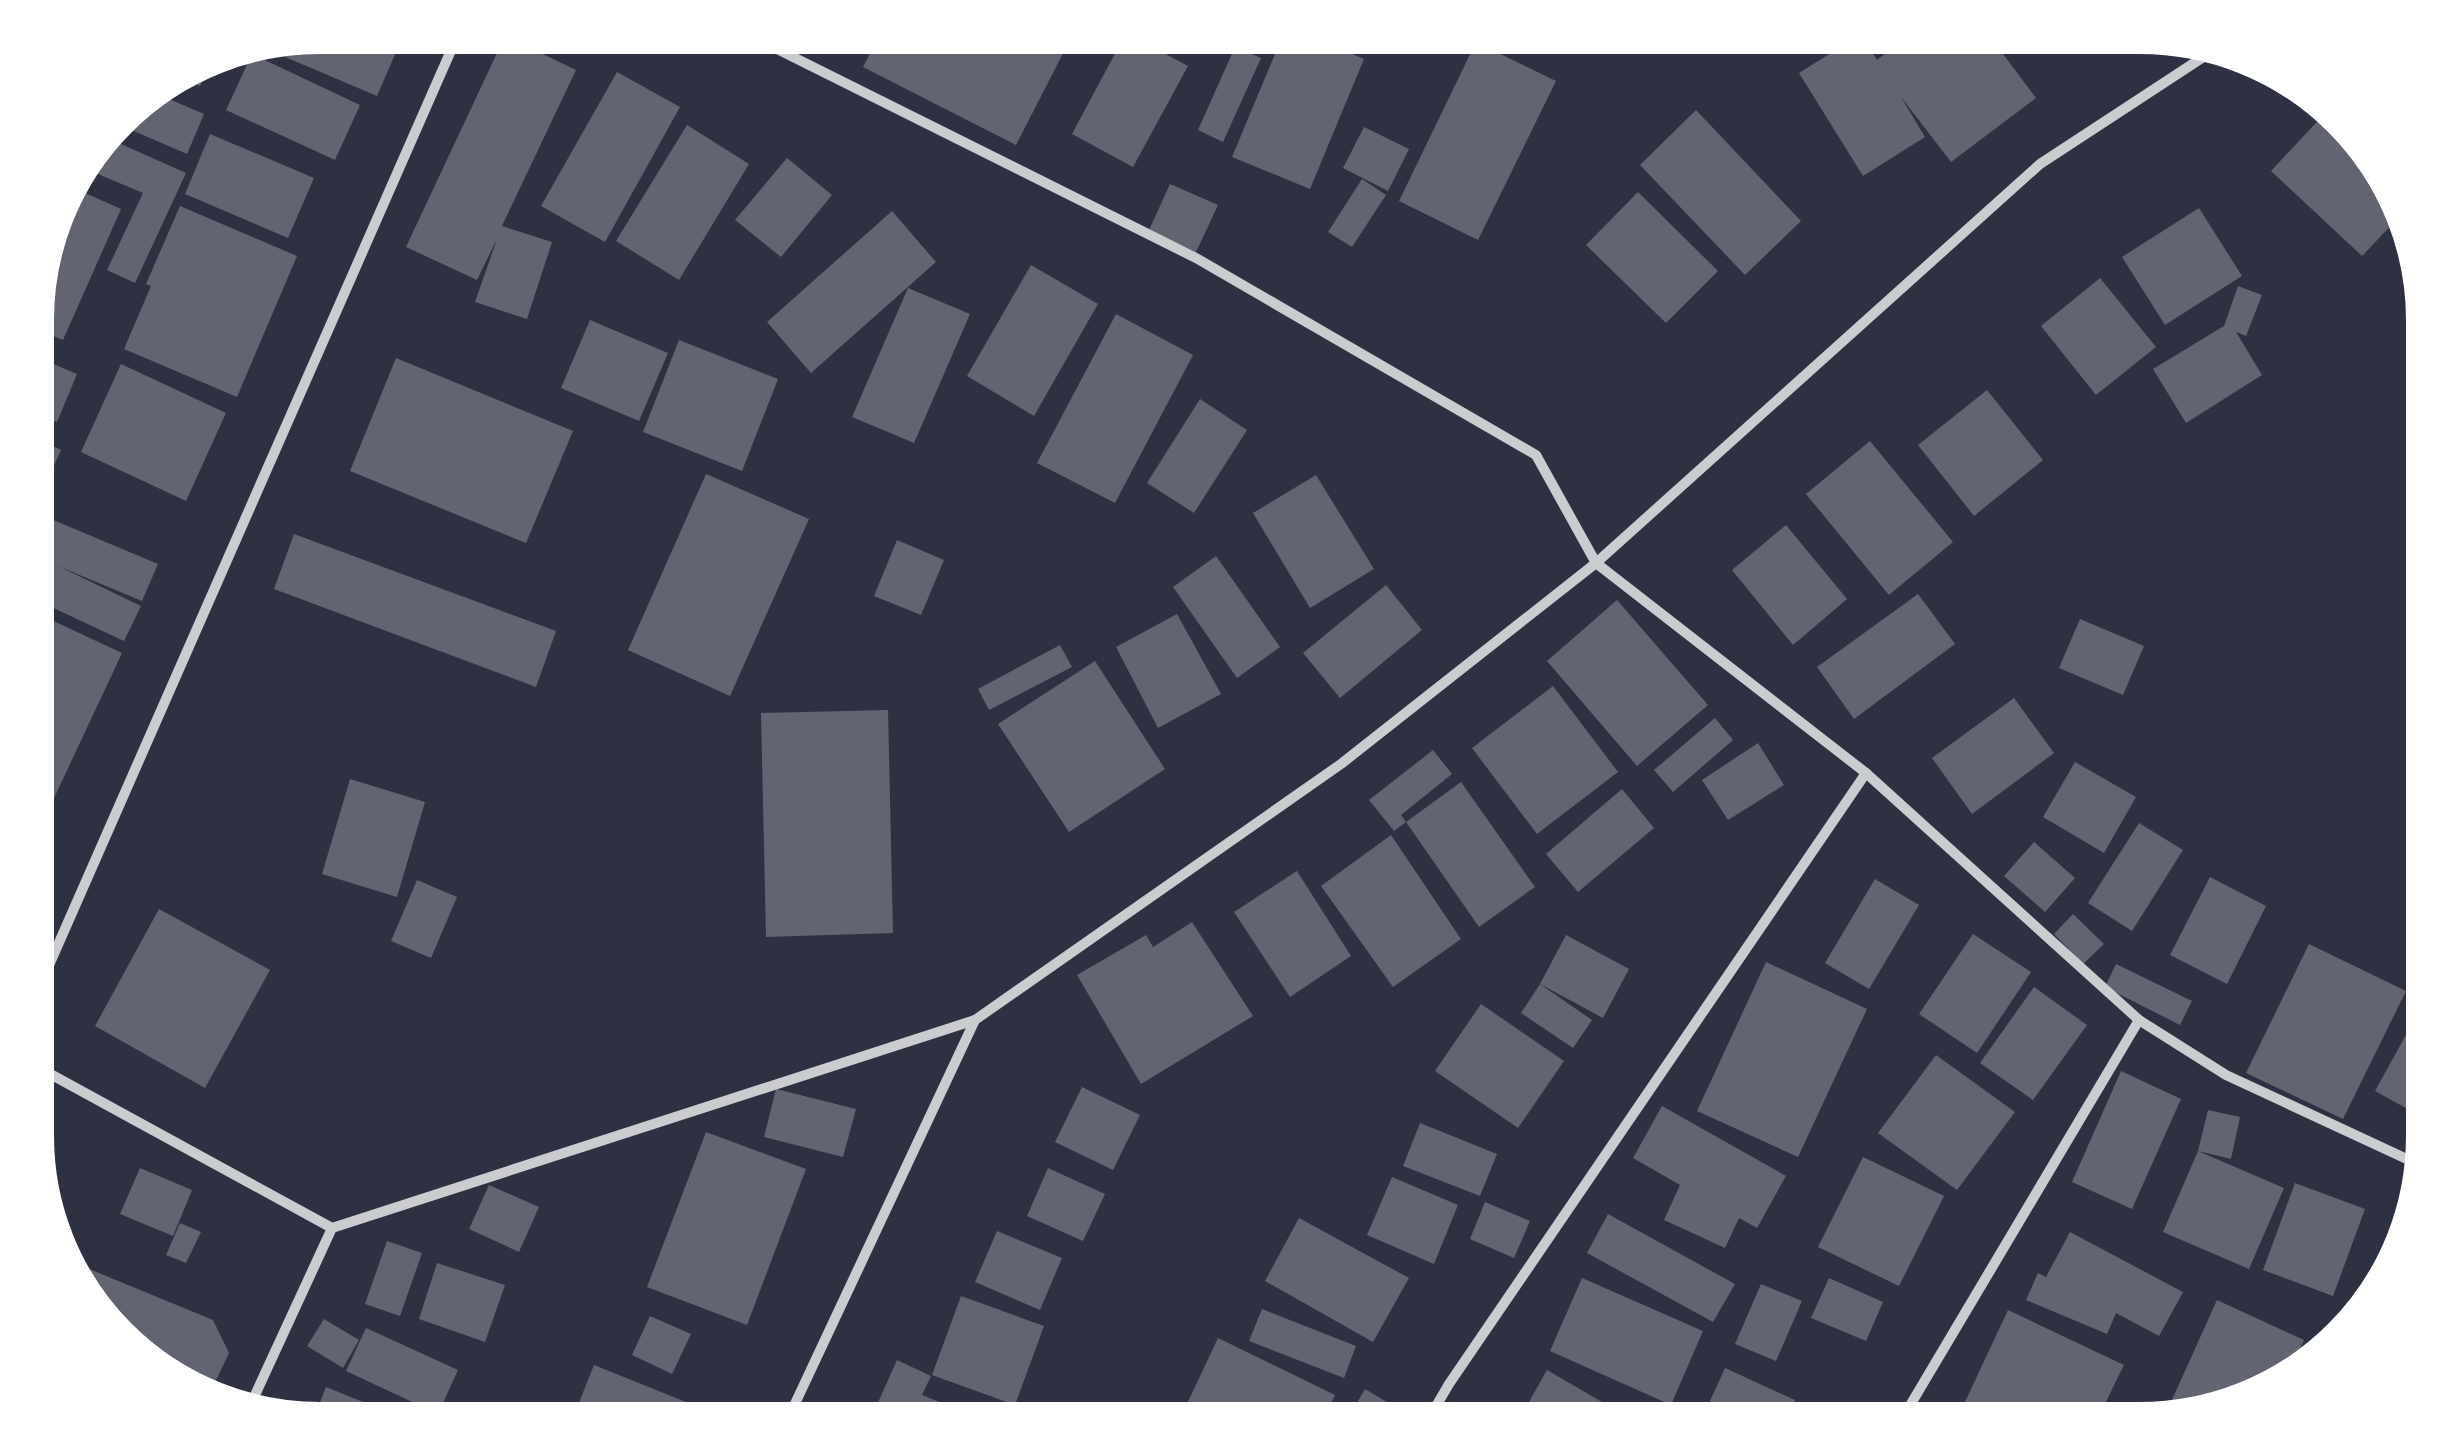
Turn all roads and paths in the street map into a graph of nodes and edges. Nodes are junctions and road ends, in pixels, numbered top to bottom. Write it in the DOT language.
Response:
graph roads {
  1 [pos="452,48"];
  2 [pos="775,48"];
  3 [pos="2205,56"];
  4 [pos="1596,563"];
  5 [pos="1866,773"];
  6 [pos="48,968"];
  7 [pos="975,1020"];
  8 [pos="2138,1020"];
  9 [pos="48,1073"];
  10 [pos="2410,1160"];
  11 [pos="332,1228"];
  12 [pos="253,1399"];
  13 [pos="1435,1407"];
  14 [pos="1909,1407"];
  15 [pos="793,1408"];
  1 -- 6 [label="street"];
  2 -- 4 [label="street"];
  3 -- 4 [label="street"];
  4 -- 5 [label="street"];
  4 -- 7 [label="street"];
  5 -- 8 [label="street"];
  5 -- 13 [label="street"];
  7 -- 11 [label="street"];
  7 -- 15 [label="street"];
  8 -- 10 [label="street"];
  8 -- 14 [label="street"];
  9 -- 11 [label="street"];
  11 -- 12 [label="street"];
}
